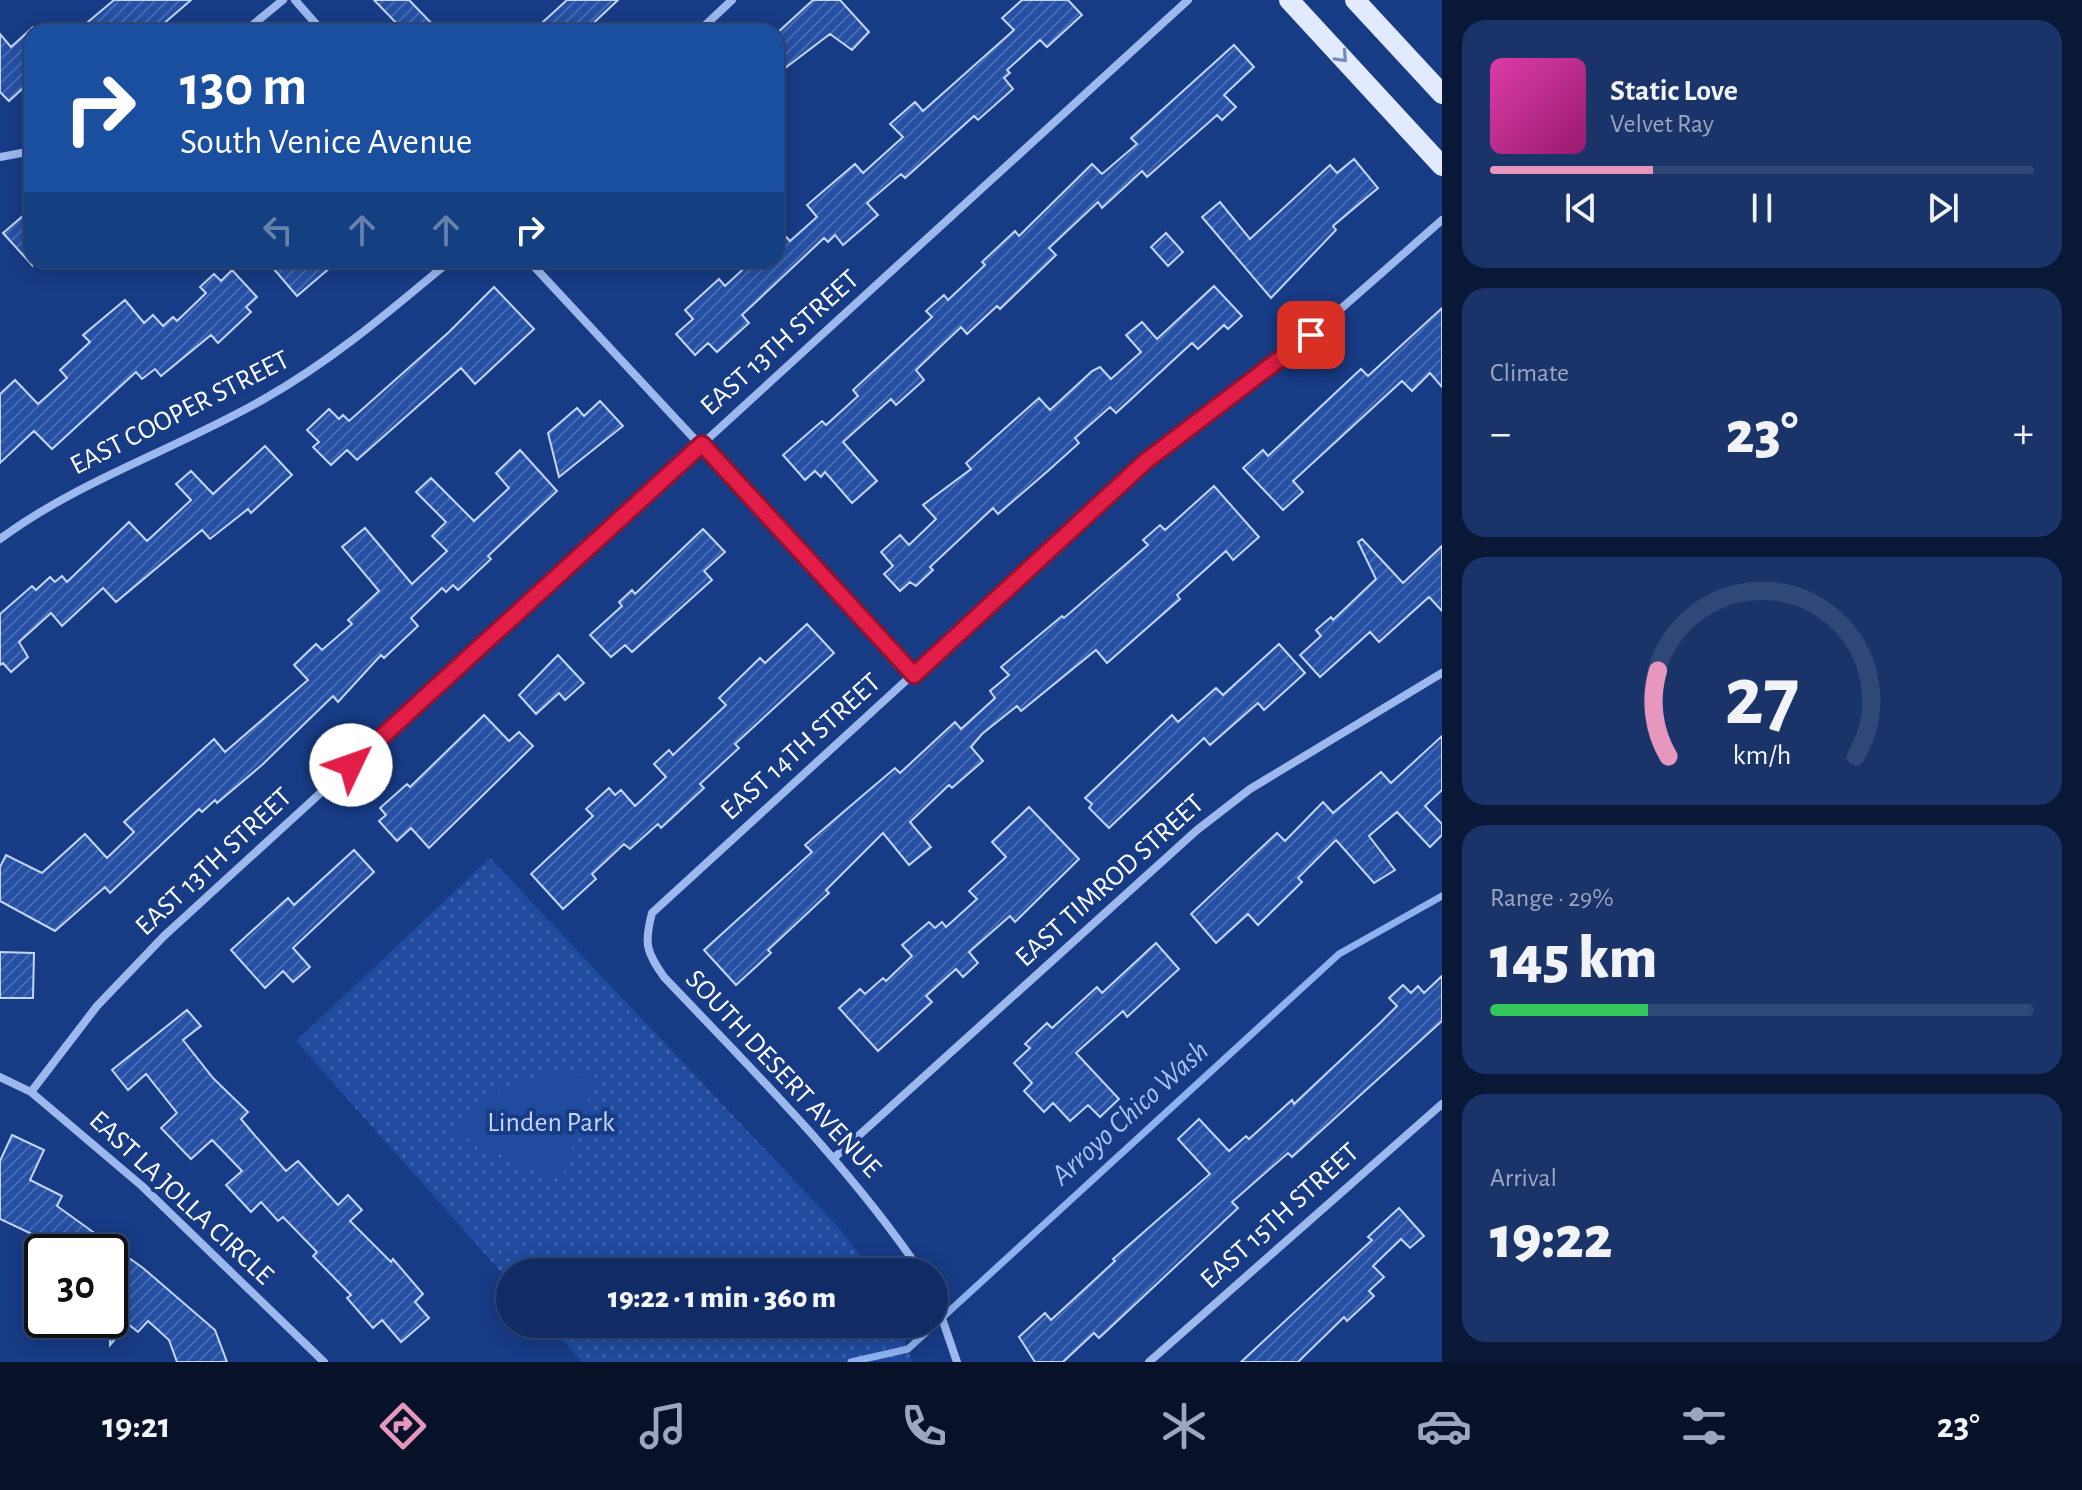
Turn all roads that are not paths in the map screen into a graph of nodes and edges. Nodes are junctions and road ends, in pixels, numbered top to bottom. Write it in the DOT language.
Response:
graph roads {
  1 [pos="283,0"];
  2 [pos="295,0"];
  3 [pos="732,0"];
  4 [pos="1188,0"];
  5 [pos="1289,0"];
  6 [pos="1355,0"];
  7 [pos="254,24"];
  8 [pos="316,24"];
  9 [pos="706,24"];
  10 [pos="1442,94"];
  11 [pos="24,152"];
  12 [pos="0,157"];
  13 [pos="1442,166"];
  14 [pos="1442,220"];
  15 [pos="441,268"];
  16 [pos="536,268"];
  17 [pos="702,444"];
  18 [pos="0,539"];
  19 [pos="1442,673"];
  20 [pos="914,675"];
  21 [pos="664,901"];
  22 [pos="0,1077"];
  23 [pos="31,1092"];
  24 [pos="1442,1104"];
  25 [pos="835,1157"];
  26 [pos="911,1258"];
  27 [pos="948,1336"];
  28 [pos="324,1362"];
  29 [pos="957,1362"];
  30 [pos="1149,1362"];
  1 -- 7 [label="street"];
  2 -- 8 [label="street"];
  3 -- 9 [label="street"];
  4 -- 17 [label="street, EAST 13TH STREET"];
  5 -- 13 [label="main road, one-way"];
  6 -- 10 [label="main road"];
  11 -- 12 [label="street"];
  14 -- 20 [label="street, EAST 14TH STREET"];
  15 -- 18 [label="street, EAST COOPER STREET"];
  16 -- 17 [label="street"];
  17 -- 20 [label="street"];
  17 -- 23 [label="street, EAST 13TH STREET"];
  19 -- 25 [label="street, EAST TIMROD STREET"];
  20 -- 21 [label="street, EAST 14TH STREET"];
  21 -- 25 [label="street, SOUTH DESERT AVENUE"];
  22 -- 23 [label="street, EAST LA JOLLA CIRCLE"];
  23 -- 28 [label="street, EAST LA JOLLA CIRCLE"];
  24 -- 30 [label="street, EAST 15TH STREET"];
  25 -- 26 [label="street, SOUTH DESERT AVENUE"];
  27 -- 29 [label="street"];
}
